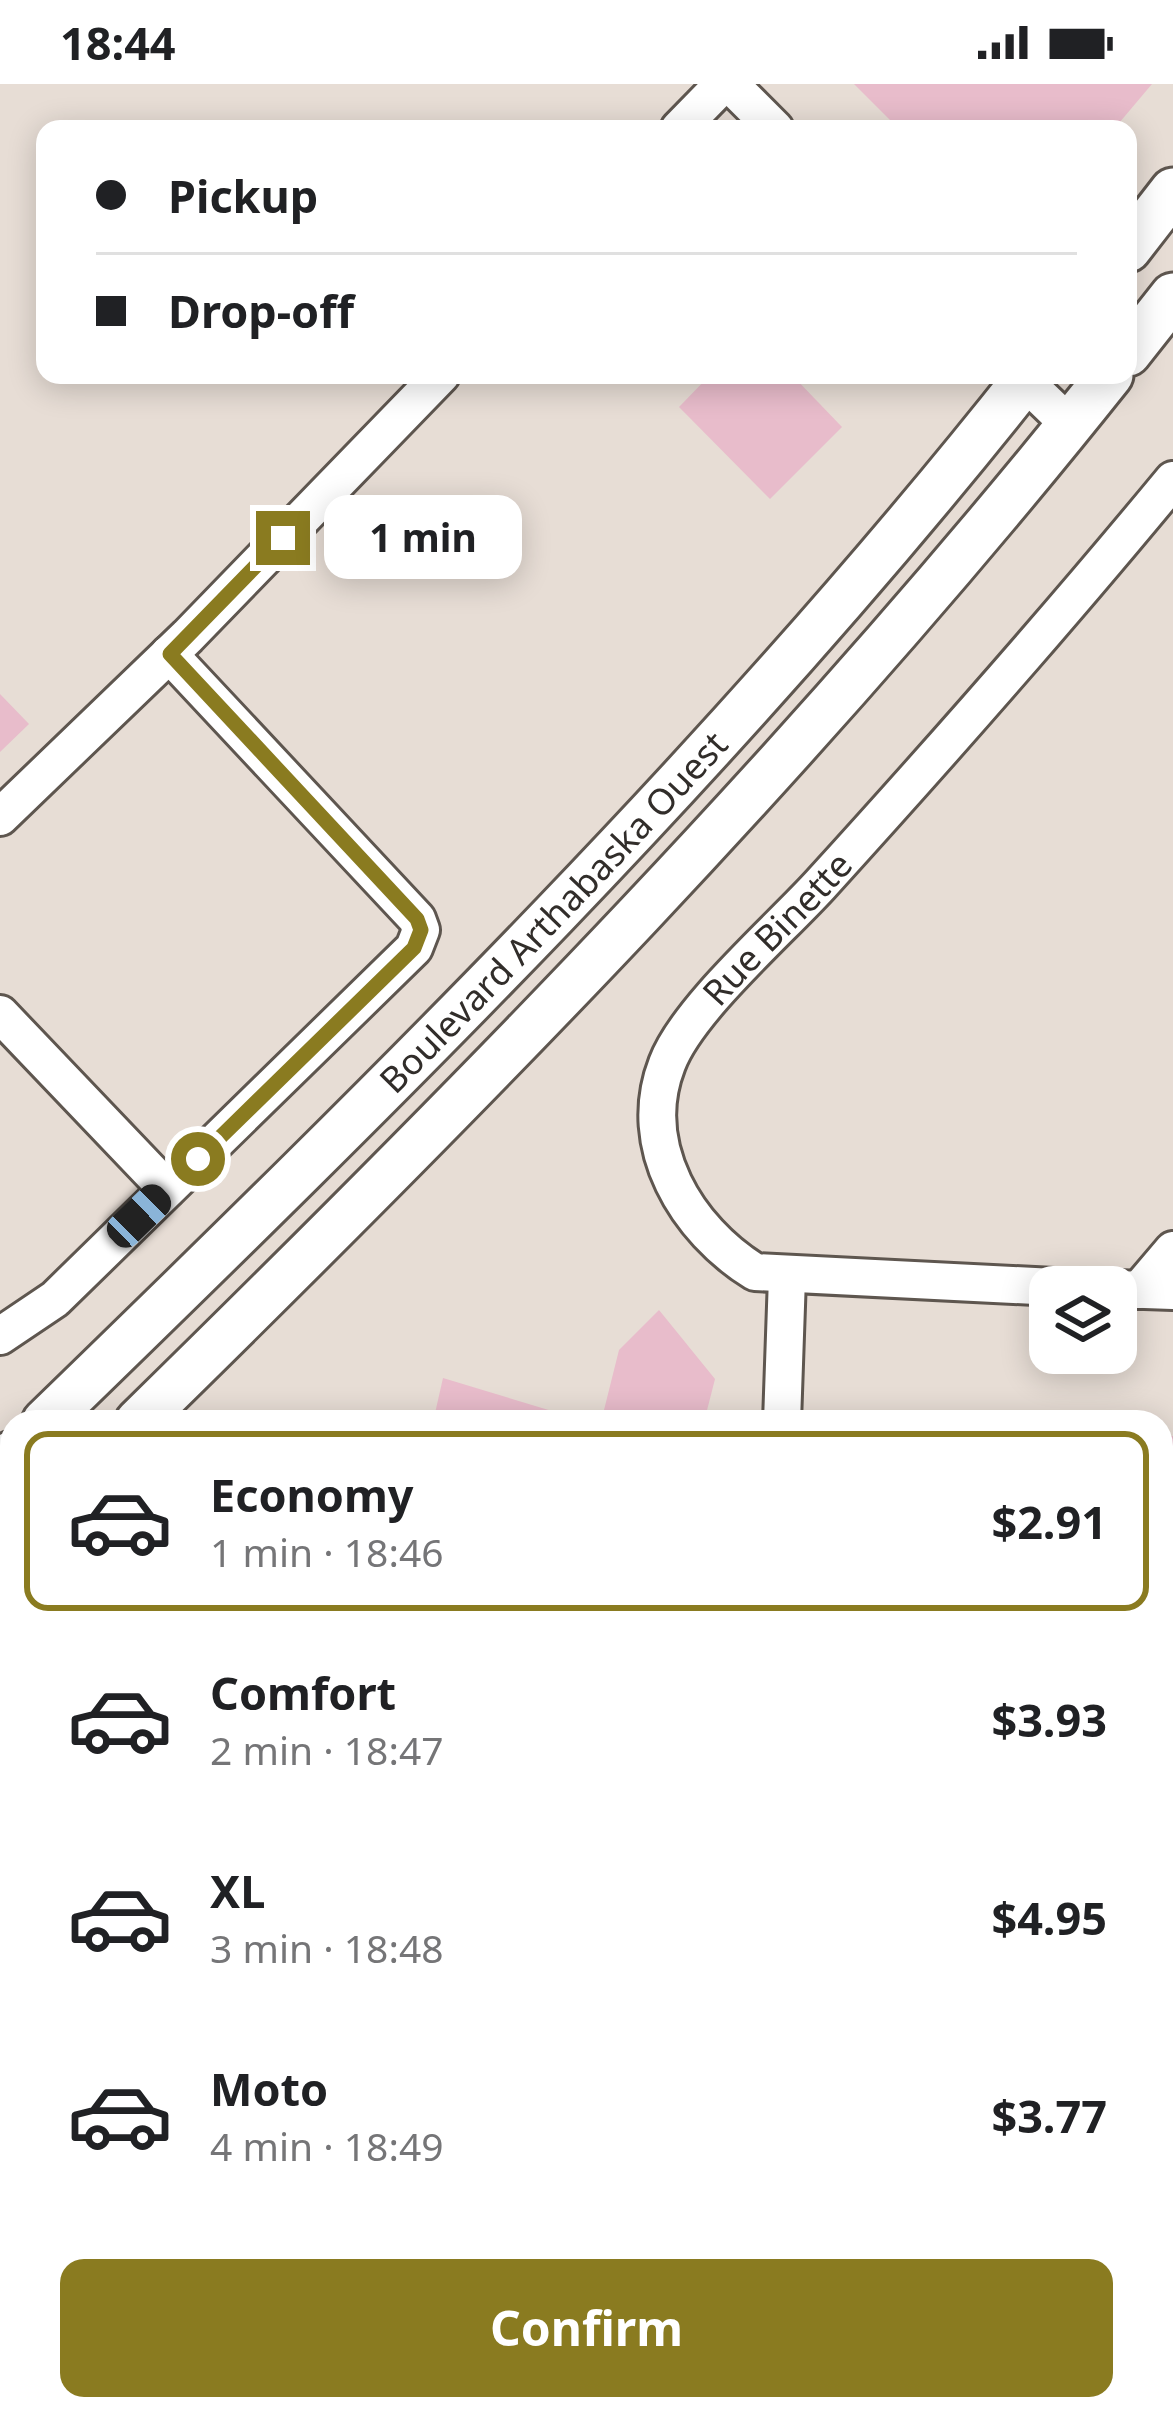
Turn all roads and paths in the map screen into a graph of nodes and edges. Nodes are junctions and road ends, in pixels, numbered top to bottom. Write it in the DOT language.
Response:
graph roads {
  1 [pos="727,84"];
  2 [pos="689,120"];
  3 [pos="765,120"];
  4 [pos="1173,191"];
  5 [pos="1137,237"];
  6 [pos="1173,296"];
  7 [pos="1137,342"];
  8 [pos="432,384"];
  9 [pos="1018,384"];
  10 [pos="1031,384"];
  11 [pos="1103,384"];
  12 [pos="1070,425"];
  13 [pos="1173,480"];
  14 [pos="170,654"];
  15 [pos="0,817"];
  16 [pos="0,1014"];
  17 [pos="167,1189"];
  18 [pos="1173,1250"];
  19 [pos="788,1277"];
  20 [pos="1029,1286"];
  21 [pos="1143,1290"];
  22 [pos="0,1336"];
  23 [pos="57,1410"];
  24 [pos="150,1410"];
  25 [pos="782,1410"];
  1 -- 2 [label="street"];
  1 -- 3 [label="street"];
  4 -- 5 [label="main road"];
  6 -- 7 [label="main road"];
  8 -- 14 [label="street"];
  9 -- 23 [label="main road, Boulevard Arthabaska Ouest"];
  10 -- 12 [label="street"];
  11 -- 12 [label="main road, Boulevard Arthabaska Ouest"];
  12 -- 24 [label="main road, Boulevard Arthabaska Ouest"];
  13 -- 19 [label="street, Rue Binette"];
  14 -- 15 [label="street"];
  14 -- 17 [label="street"];
  16 -- 17 [label="street"];
  17 -- 22 [label="street"];
  18 -- 21 [label="street"];
  19 -- 20 [label="street, Rue Binette"];
  19 -- 25 [label="street"];
}
